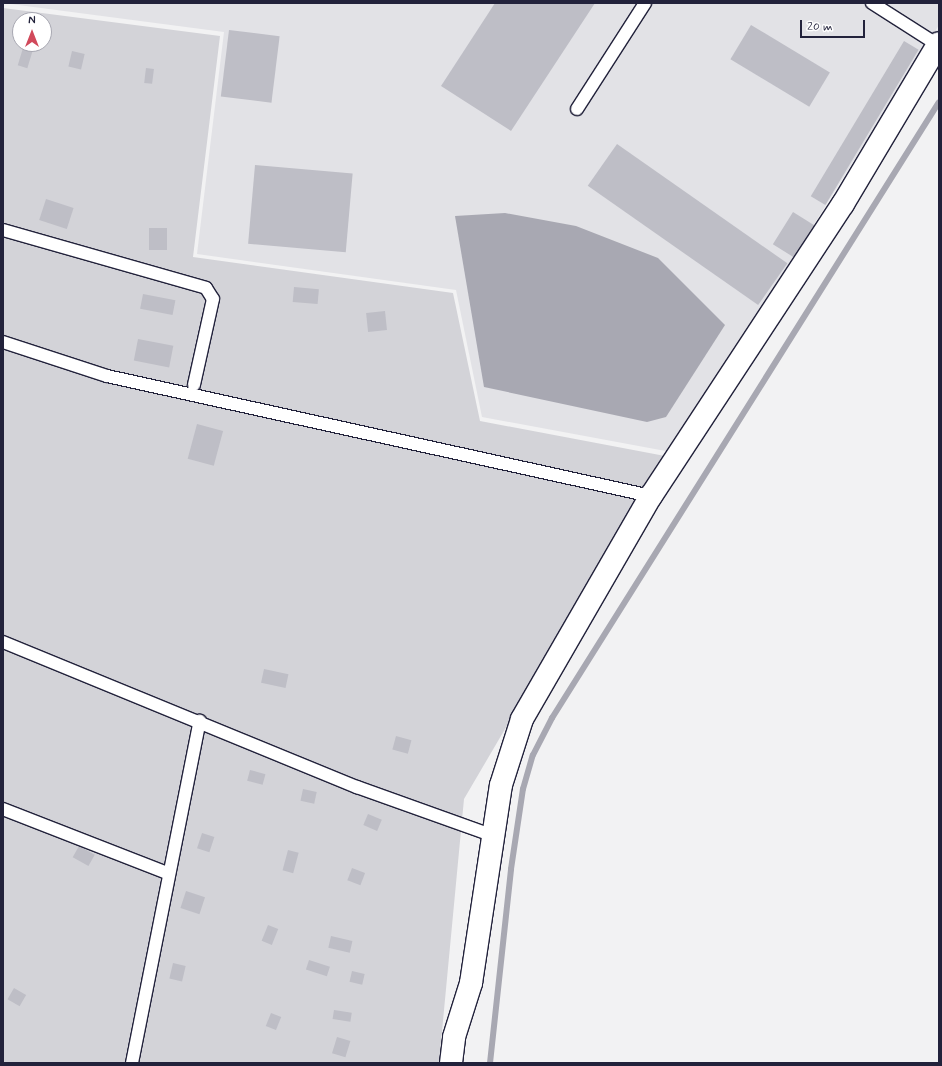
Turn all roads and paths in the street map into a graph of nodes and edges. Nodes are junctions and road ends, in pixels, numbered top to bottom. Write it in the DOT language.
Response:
graph roads {
  1 [pos="645,3"];
  2 [pos="872,3"];
  3 [pos="938,44"];
  4 [pos="577,109"];
  5 [pos="3,230"];
  6 [pos="3,342"];
  7 [pos="194,385"];
  8 [pos="651,496"];
  9 [pos="3,642"];
  10 [pos="200,721"];
  11 [pos="3,809"];
  12 [pos="492,835"];
  13 [pos="167,873"];
  14 [pos="132,1063"];
  15 [pos="451,1063"];
  1 -- 4 [label="lane"];
  2 -- 3 [label="lane"];
  3 -- 8 [label="street"];
  5 -- 7 [label="lane"];
  6 -- 8 [label="lane"];
  8 -- 12 [label="street"];
  9 -- 10 [label="lane"];
  10 -- 12 [label="lane"];
  10 -- 13 [label="lane"];
  11 -- 13 [label="lane"];
  12 -- 15 [label="street"];
  13 -- 14 [label="lane"];
}
